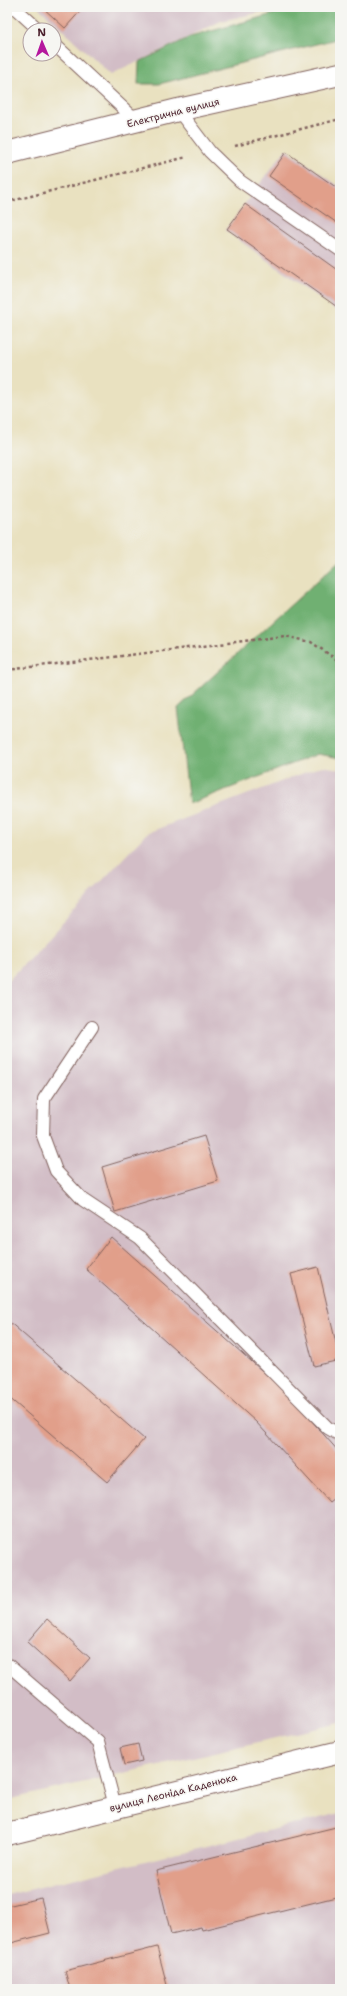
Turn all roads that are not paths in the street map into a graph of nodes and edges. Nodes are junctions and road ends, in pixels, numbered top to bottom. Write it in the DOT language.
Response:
graph roads {
  1 [pos="14,7"];
  2 [pos="30,22"];
  3 [pos="62,51"];
  4 [pos="340,74"];
  5 [pos="178,110"];
  6 [pos="137,121"];
  7 [pos="7,153"];
  8 [pos="340,250"];
  9 [pos="92,1027"];
  10 [pos="340,1435"];
  11 [pos="7,1664"];
  12 [pos="340,1752"];
  13 [pos="115,1806"];
  14 [pos="7,1834"];
  1 -- 2 [label="lane"];
  3 -- 6 [label="lane"];
  4 -- 5 [label="street, Електрична вулиця"];
  5 -- 6 [label="street, Електрична вулиця"];
  5 -- 8 [label="lane"];
  6 -- 7 [label="street, Електрична вулиця"];
  9 -- 10 [label="lane"];
  11 -- 13 [label="lane"];
  12 -- 13 [label="street, вулиця Леоніда Каденюка"];
  13 -- 14 [label="street, вулиця Леоніда Каденюка"];
}
